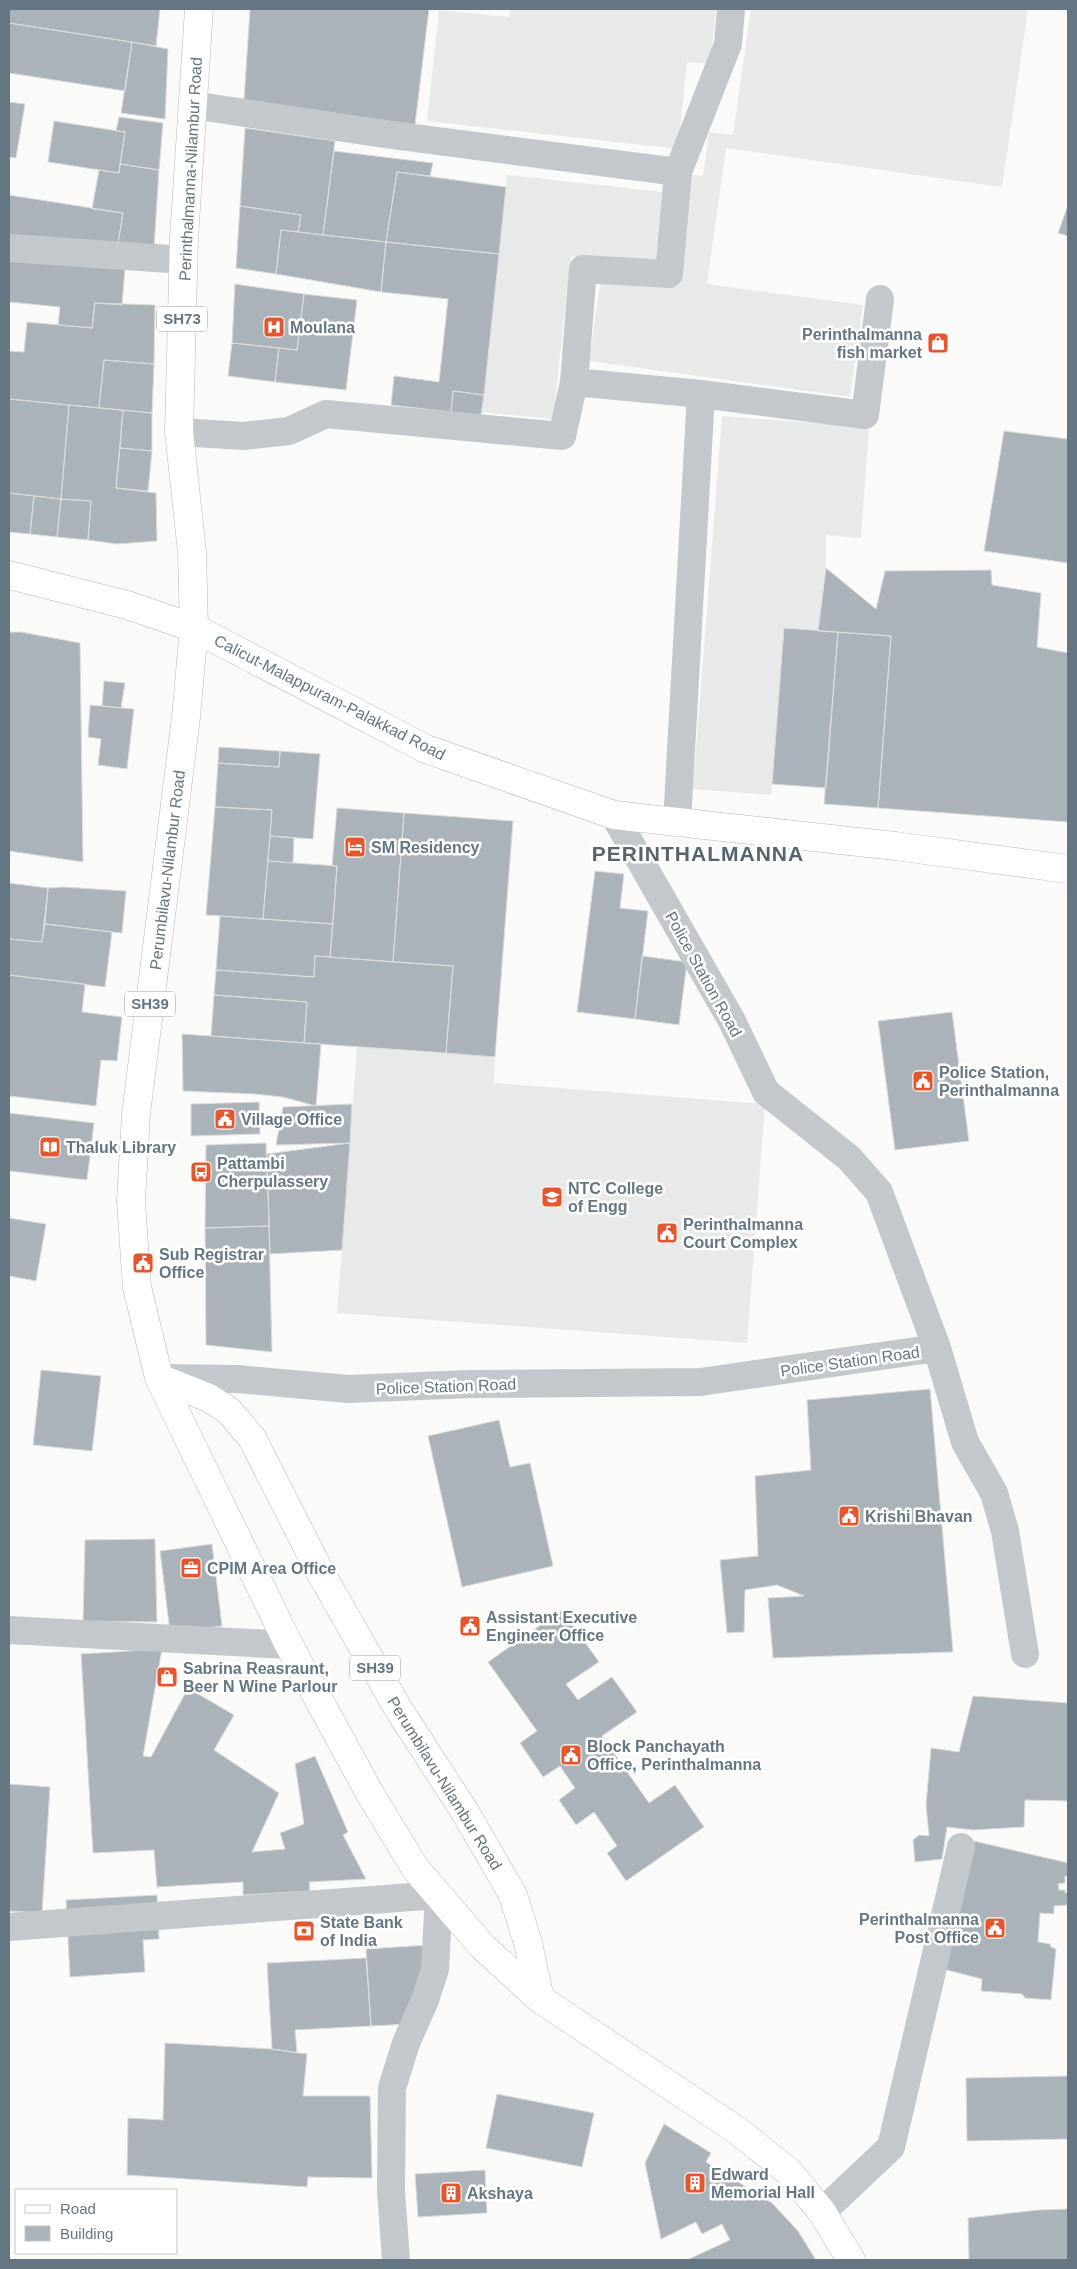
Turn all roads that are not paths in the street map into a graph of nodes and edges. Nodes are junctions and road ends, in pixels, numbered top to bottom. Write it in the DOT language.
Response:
graph roads {
  1 [pos="199,9"];
  2 [pos="731,9"];
  3 [pos="192,105"];
  4 [pos="678,172"];
  5 [pos="9,248"];
  6 [pos="184,260"];
  7 [pos="880,300"];
  8 [pos="574,382"];
  9 [pos="701,394"];
  10 [pos="179,432"];
  11 [pos="9,575"];
  12 [pos="194,628"];
  13 [pos="614,815"];
  14 [pos="676,822"];
  15 [pos="1068,868"];
  16 [pos="937,1348"];
  17 [pos="159,1378"];
  18 [pos="9,1630"];
  19 [pos="289,1645"];
  20 [pos="1025,1654"];
  21 [pos="961,1847"];
  22 [pos="439,1895"];
  23 [pos="9,1927"];
  24 [pos="540,1999"];
  25 [pos="822,2212"];
  26 [pos="396,2260"];
  27 [pos="851,2260"];
  1 -- 3 [label="main road, Perinthalmanna-Nilambur Road / SH73"];
  2 -- 4 [label="street"];
  3 -- 4 [label="street"];
  3 -- 6 [label="main road, Perinthalmanna-Nilambur Road / SH73"];
  4 -- 8 [label="street"];
  5 -- 6 [label="street"];
  6 -- 10 [label="main road, Perinthalmanna-Nilambur Road / SH73"];
  7 -- 9 [label="street"];
  8 -- 9 [label="street"];
  8 -- 10 [label="street"];
  9 -- 14 [label="street"];
  10 -- 12 [label="main road, Perinthalmanna-Nilambur Road / SH73"];
  11 -- 12 [label="main road, Calicut-Malappuram-Palakkad Road"];
  12 -- 13 [label="main road, Calicut-Malappuram-Palakkad Road"];
  12 -- 17 [label="main road, Perumbilavu-Nilambur Road / SH39"];
  13 -- 14 [label="main road, Calicut-Malappuram-Palakkad Road"];
  13 -- 16 [label="street, Police Station Road"];
  14 -- 15 [label="main road, Calicut-Malappuram-Palakkad Road"];
  16 -- 17 [label="street, Police Station Road"];
  16 -- 20 [label="street"];
  17 -- 19 [label="main road, Perumbilavu-Nilambur Road / SH39"];
  17 -- 24 [label="main road, Perumbilavu-Nilambur Road / SH39"];
  18 -- 19 [label="street"];
  19 -- 22 [label="main road, Perumbilavu-Nilambur Road / SH39"];
  21 -- 25 [label="street"];
  22 -- 23 [label="street"];
  22 -- 24 [label="main road, Perumbilavu-Nilambur Road / SH39"];
  22 -- 26 [label="street"];
  24 -- 25 [label="main road, Perumbilavu-Nilambur Road"];
  25 -- 27 [label="main road, Perumbilavu-Nilambur Road"];
}
